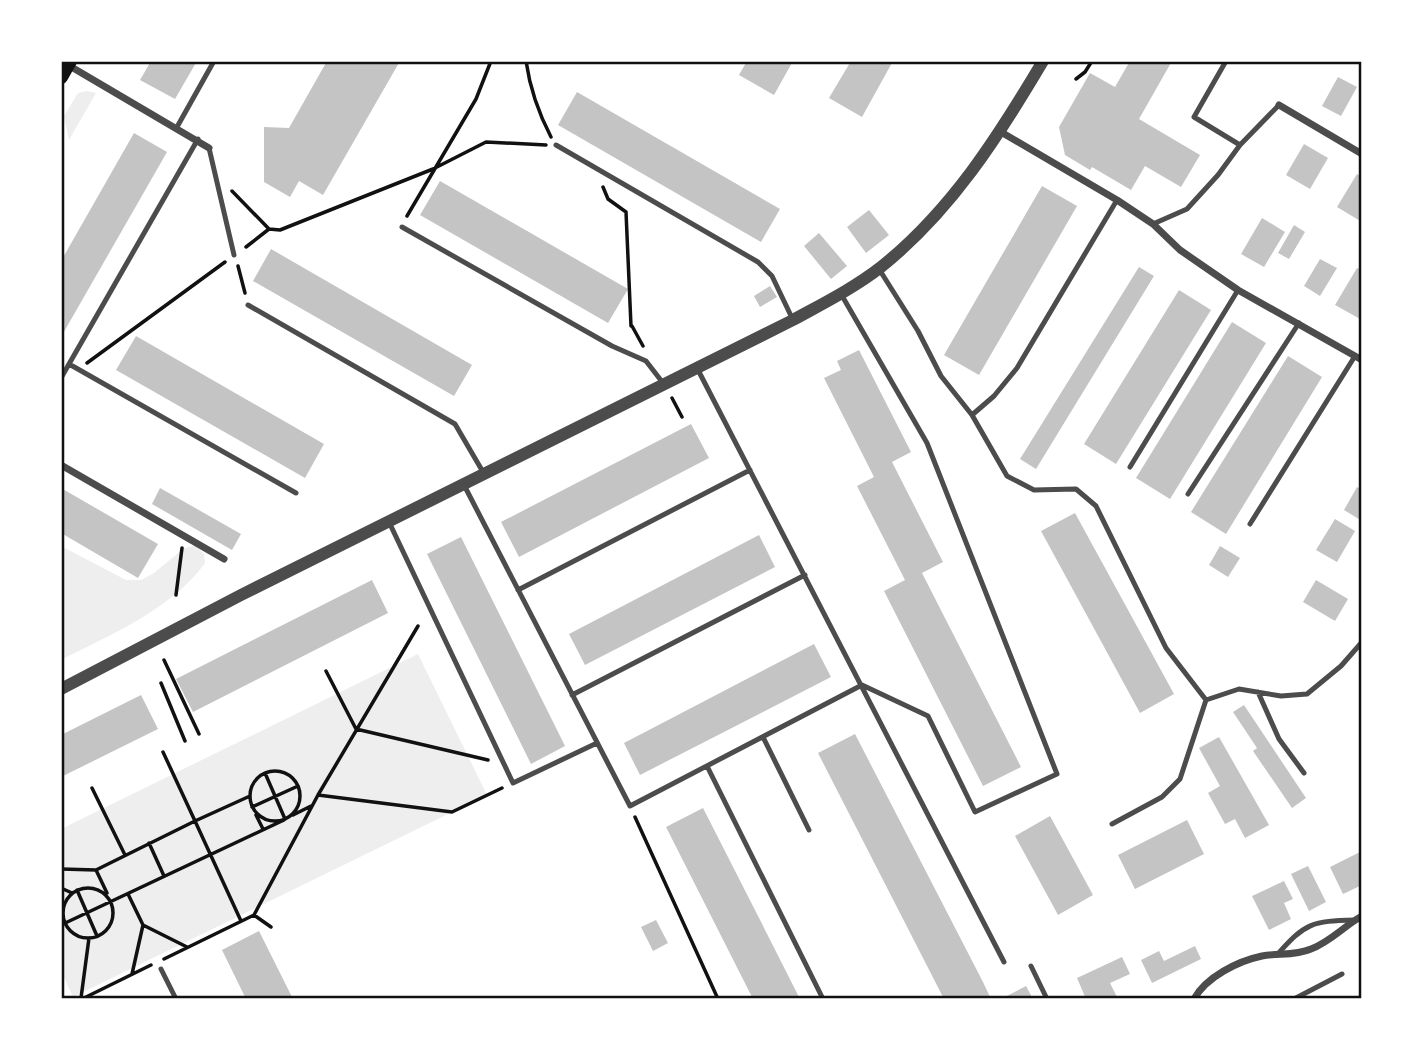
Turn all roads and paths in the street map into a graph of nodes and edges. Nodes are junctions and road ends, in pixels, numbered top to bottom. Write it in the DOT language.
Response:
graph roads {
  1 [pos="214,61"];
  2 [pos="491,61"];
  3 [pos="526,61"];
  4 [pos="1043,61"];
  5 [pos="1092,61"];
  6 [pos="1226,61"];
  7 [pos="67,68"];
  8 [pos="1076,79"];
  9 [pos="1279,105"];
  10 [pos="177,127"];
  11 [pos="1001,132"];
  12 [pos="198,139"];
  13 [pos="556,145"];
  14 [pos="1240,145"];
  15 [pos="209,148"];
  16 [pos="1362,154"];
  17 [pos="433,169"];
  18 [pos="596,169"];
  19 [pos="230,188"];
  20 [pos="1117,200"];
  21 [pos="1153,224"];
  22 [pos="402,227"];
  23 [pos="269,229"];
  24 [pos="234,255"];
  25 [pos="879,269"];
  26 [pos="1238,290"];
  27 [pos="841,293"];
  28 [pos="248,305"];
  29 [pos="793,320"];
  30 [pos="1298,323"];
  31 [pos="631,326"];
  32 [pos="1358,358"];
  33 [pos="69,364"];
  34 [pos="697,368"];
  35 [pos="78,369"];
  36 [pos="61,378"];
  37 [pos="665,385"];
  38 [pos="972,415"];
  39 [pos="61,465"];
  40 [pos="1130,467"];
  41 [pos="750,470"];
  42 [pos="484,475"];
  43 [pos="464,485"];
  44 [pos="296,493"];
  45 [pos="1188,494"];
  46 [pos="389,522"];
  47 [pos="1251,524"];
  48 [pos="184,536"];
  49 [pos="224,559"];
  50 [pos="805,575"];
  51 [pos="518,590"];
  52 [pos="176,595"];
  53 [pos="418,626"];
  54 [pos="1362,642"];
  55 [pos="164,660"];
  56 [pos="326,671"];
  57 [pos="161,682"];
  58 [pos="862,685"];
  59 [pos="61,688"];
  60 [pos="1258,692"];
  61 [pos="572,695"];
  62 [pos="1206,700"];
  63 [pos="356,729"];
  64 [pos="199,734"];
  65 [pos="763,737"];
  66 [pos="185,741"];
  67 [pos="597,743"];
  68 [pos="163,752"];
  69 [pos="503,764"];
  70 [pos="706,766"];
  71 [pos="265,773"];
  72 [pos="1304,773"];
  73 [pos="513,783"];
  74 [pos="298,786"];
  75 [pos="92,788"];
  76 [pos="248,796"];
  77 [pos="275,796"];
  78 [pos="318,796"];
  79 [pos="313,805"];
  80 [pos="629,806"];
  81 [pos="252,807"];
  82 [pos="286,819"];
  83 [pos="195,821"];
  84 [pos="1112,824"];
  85 [pos="263,829"];
  86 [pos="809,830"];
  87 [pos="149,844"];
  88 [pos="211,854"];
  89 [pos="125,855"];
  90 [pos="61,869"];
  91 [pos="96,870"];
  92 [pos="164,876"];
  93 [pos="61,888"];
  94 [pos="77,890"];
  95 [pos="72,893"];
  96 [pos="128,893"];
  97 [pos="111,902"];
  98 [pos="87,913"];
  99 [pos="254,915"];
  100 [pos="1358,918"];
  101 [pos="242,921"];
  102 [pos="63,924"];
  103 [pos="143,925"];
  104 [pos="271,927"];
  105 [pos="97,936"];
  106 [pos="89,938"];
  107 [pos="187,947"];
  108 [pos="1276,956"];
  109 [pos="1004,962"];
  110 [pos="1031,966"];
  111 [pos="162,969"];
  112 [pos="132,974"];
  113 [pos="1342,974"];
  114 [pos="81,999"];
  115 [pos="176,999"];
  116 [pos="718,999"];
  117 [pos="823,999"];
  118 [pos="1047,999"];
  119 [pos="1194,999"];
  120 [pos="1294,999"];
  1 -- 10 [label="lane"];
  2 -- 17 [label="path"];
  3 -- 13 [label="path"];
  4 -- 11 [label="street"];
  5 -- 8 [label="path"];
  6 -- 14 [label="lane"];
  7 -- 10 [label="street"];
  9 -- 14 [label="lane"];
  9 -- 16 [label="street"];
  10 -- 12 [label="street"];
  11 -- 20 [label="street"];
  11 -- 25 [label="street"];
  12 -- 15 [label="street"];
  12 -- 33 [label="lane"];
  13 -- 17 [label="path"];
  13 -- 18 [label="lane"];
  14 -- 21 [label="lane"];
  15 -- 24 [label="lane"];
  17 -- 22 [label="path"];
  17 -- 23 [label="path"];
  18 -- 29 [label="lane"];
  18 -- 31 [label="path"];
  19 -- 23 [label="path"];
  20 -- 21 [label="street"];
  20 -- 38 [label="lane"];
  21 -- 26 [label="street"];
  22 -- 37 [label="lane"];
  23 -- 24 [label="path"];
  24 -- 28 [label="path"];
  24 -- 35 [label="path"];
  25 -- 27 [label="street"];
  25 -- 38 [label="lane"];
  26 -- 30 [label="street"];
  26 -- 40 [label="lane"];
  27 -- 29 [label="street"];
  27 -- 58 [label="lane"];
  28 -- 42 [label="lane"];
  29 -- 34 [label="street"];
  30 -- 32 [label="street"];
  30 -- 45 [label="lane"];
  32 -- 47 [label="lane"];
  33 -- 35 [label="lane"];
  33 -- 36 [label="lane"];
  34 -- 37 [label="street"];
  34 -- 41 [label="lane"];
  35 -- 44 [label="lane"];
  37 -- 42 [label="street"];
  38 -- 62 [label="lane"];
  39 -- 48 [label="street"];
  41 -- 50 [label="lane"];
  41 -- 51 [label="lane"];
  42 -- 43 [label="street"];
  43 -- 46 [label="street"];
  43 -- 51 [label="lane"];
  46 -- 59 [label="street"];
  46 -- 69 [label="lane"];
  48 -- 49 [label="street"];
  48 -- 52 [label="path"];
  50 -- 58 [label="lane"];
  50 -- 61 [label="lane"];
  51 -- 61 [label="lane"];
  53 -- 63 [label="path"];
  54 -- 60 [label="lane"];
  55 -- 64 [label="path"];
  56 -- 63 [label="path"];
  57 -- 66 [label="path"];
  58 -- 65 [label="lane"];
  58 -- 109 [label="lane"];
  60 -- 62 [label="lane"];
  60 -- 72 [label="lane"];
  61 -- 67 [label="lane"];
  62 -- 84 [label="lane"];
  63 -- 69 [label="path"];
  63 -- 78 [label="path"];
  65 -- 70 [label="lane"];
  65 -- 86 [label="lane"];
  67 -- 73 [label="lane"];
  67 -- 80 [label="lane"];
  68 -- 83 [label="path"];
  69 -- 73 [label="lane"];
  70 -- 80 [label="lane"];
  70 -- 117 [label="lane"];
  71 -- 74 [label="path"];
  71 -- 76 [label="path"];
  71 -- 77 [label="path"];
  73 -- 78 [label="path"];
  74 -- 77 [label="path"];
  74 -- 82 [label="path"];
  75 -- 89 [label="path"];
  76 -- 81 [label="path"];
  76 -- 83 [label="path"];
  77 -- 81 [label="path"];
  77 -- 82 [label="path"];
  78 -- 79 [label="path"];
  79 -- 82 [label="path"];
  79 -- 99 [label="path"];
  80 -- 116 [label="path"];
  81 -- 82 [label="path"];
  81 -- 85 [label="path"];
  82 -- 85 [label="path"];
  83 -- 87 [label="path"];
  83 -- 88 [label="path"];
  85 -- 88 [label="path"];
  87 -- 89 [label="path"];
  87 -- 92 [label="path"];
  88 -- 92 [label="path"];
  88 -- 101 [label="path"];
  89 -- 91 [label="path"];
  90 -- 91 [label="path"];
  91 -- 97 [label="path"];
  92 -- 96 [label="path"];
  93 -- 95 [label="path"];
  94 -- 95 [label="path"];
  94 -- 97 [label="path"];
  94 -- 98 [label="path"];
  95 -- 102 [label="path"];
  96 -- 97 [label="path"];
  96 -- 103 [label="path"];
  97 -- 98 [label="path"];
  97 -- 105 [label="path"];
  98 -- 102 [label="path"];
  98 -- 105 [label="path"];
  99 -- 101 [label="path"];
  99 -- 104 [label="path"];
  100 -- 108 [label="street"];
  100 -- 108 [label="lane"];
  101 -- 107 [label="path"];
  102 -- 106 [label="path"];
  103 -- 107 [label="path"];
  103 -- 112 [label="path"];
  105 -- 106 [label="path"];
  106 -- 114 [label="path"];
  107 -- 112 [label="path"];
  108 -- 119 [label="street"];
  110 -- 118 [label="lane"];
  111 -- 115 [label="lane"];
  112 -- 114 [label="path"];
  113 -- 120 [label="lane"];
}
